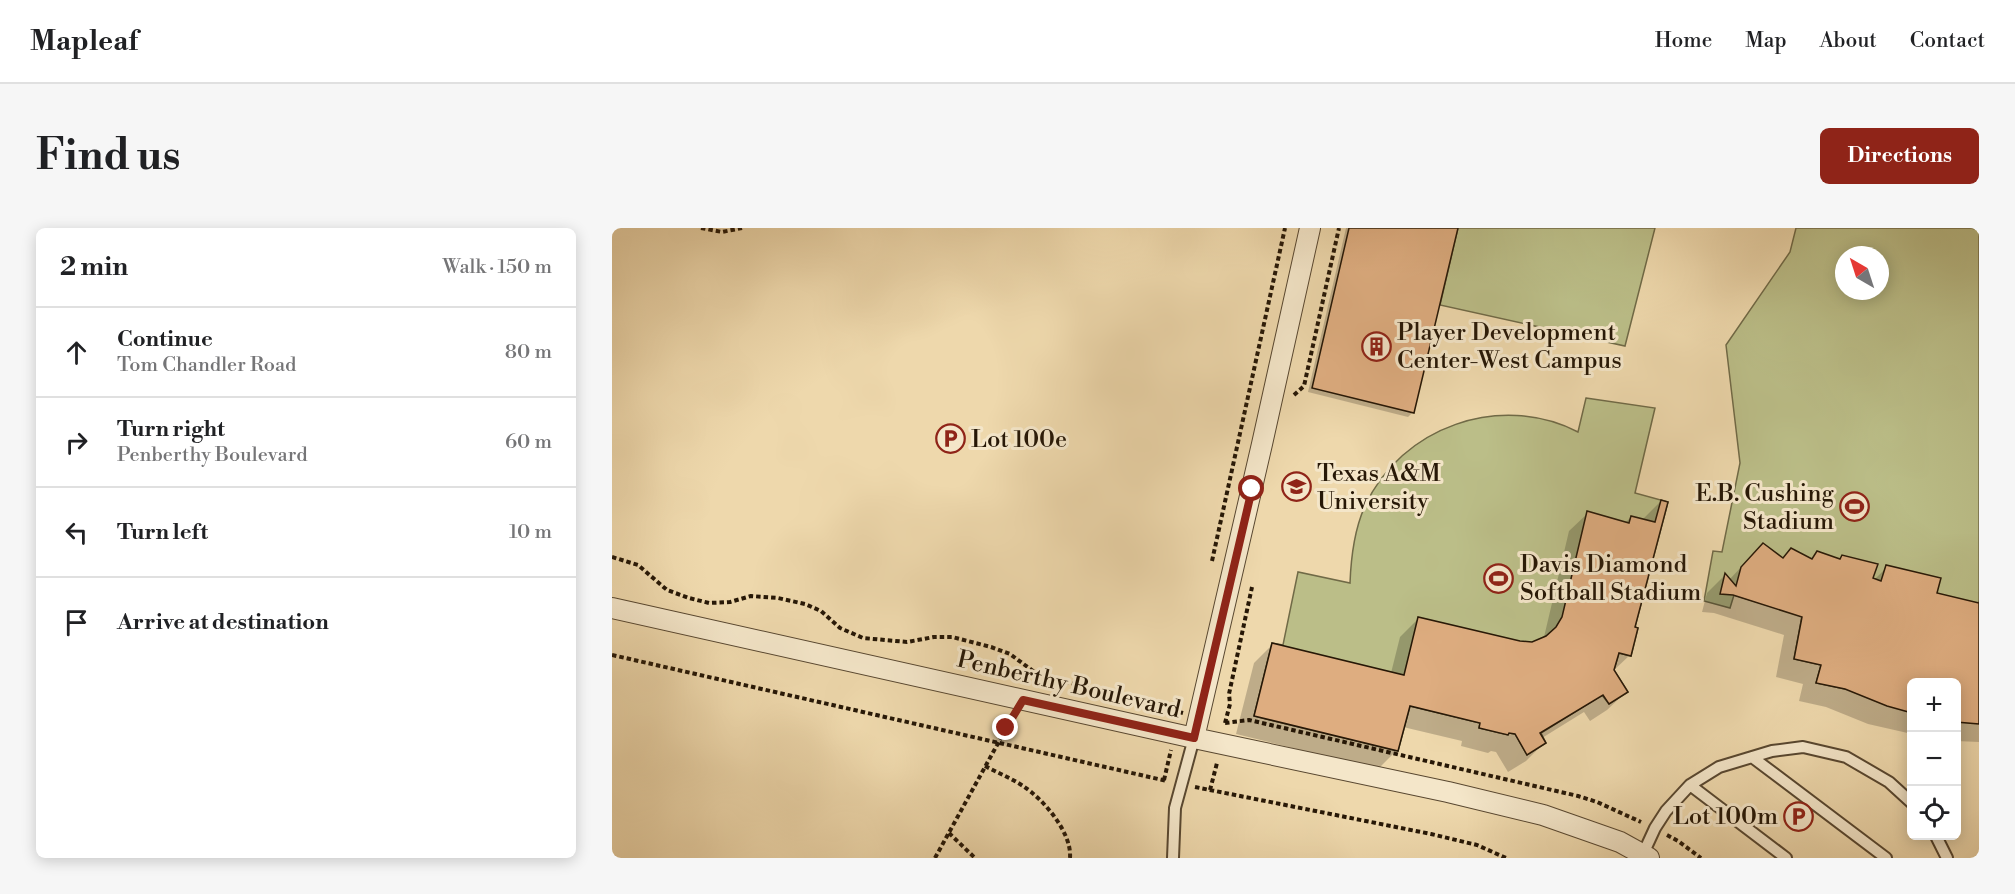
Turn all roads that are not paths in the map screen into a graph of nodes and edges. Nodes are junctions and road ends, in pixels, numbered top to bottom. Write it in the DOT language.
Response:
graph roads {
  1 [pos="1310,228"];
  2 [pos="612,608"];
  3 [pos="1194,738"];
  4 [pos="1752,757"];
  5 [pos="1690,785"];
  6 [pos="1907,799"];
  7 [pos="1938,840"];
  8 [pos="1646,856"];
  9 [pos="1173,858"];
  10 [pos="1786,858"];
  11 [pos="1886,858"];
  12 [pos="1947,858"];
  1 -- 3 [label="street"];
  2 -- 3 [label="street, Penberthy Boulevard"];
  3 -- 8 [label="street, Penberthy Boulevard"];
  3 -- 9 [label="lane"];
  4 -- 5 [label="lane"];
  4 -- 6 [label="lane"];
  4 -- 11 [label="lane"];
  5 -- 8 [label="lane"];
  5 -- 10 [label="lane"];
  7 -- 12 [label="lane"];
}
